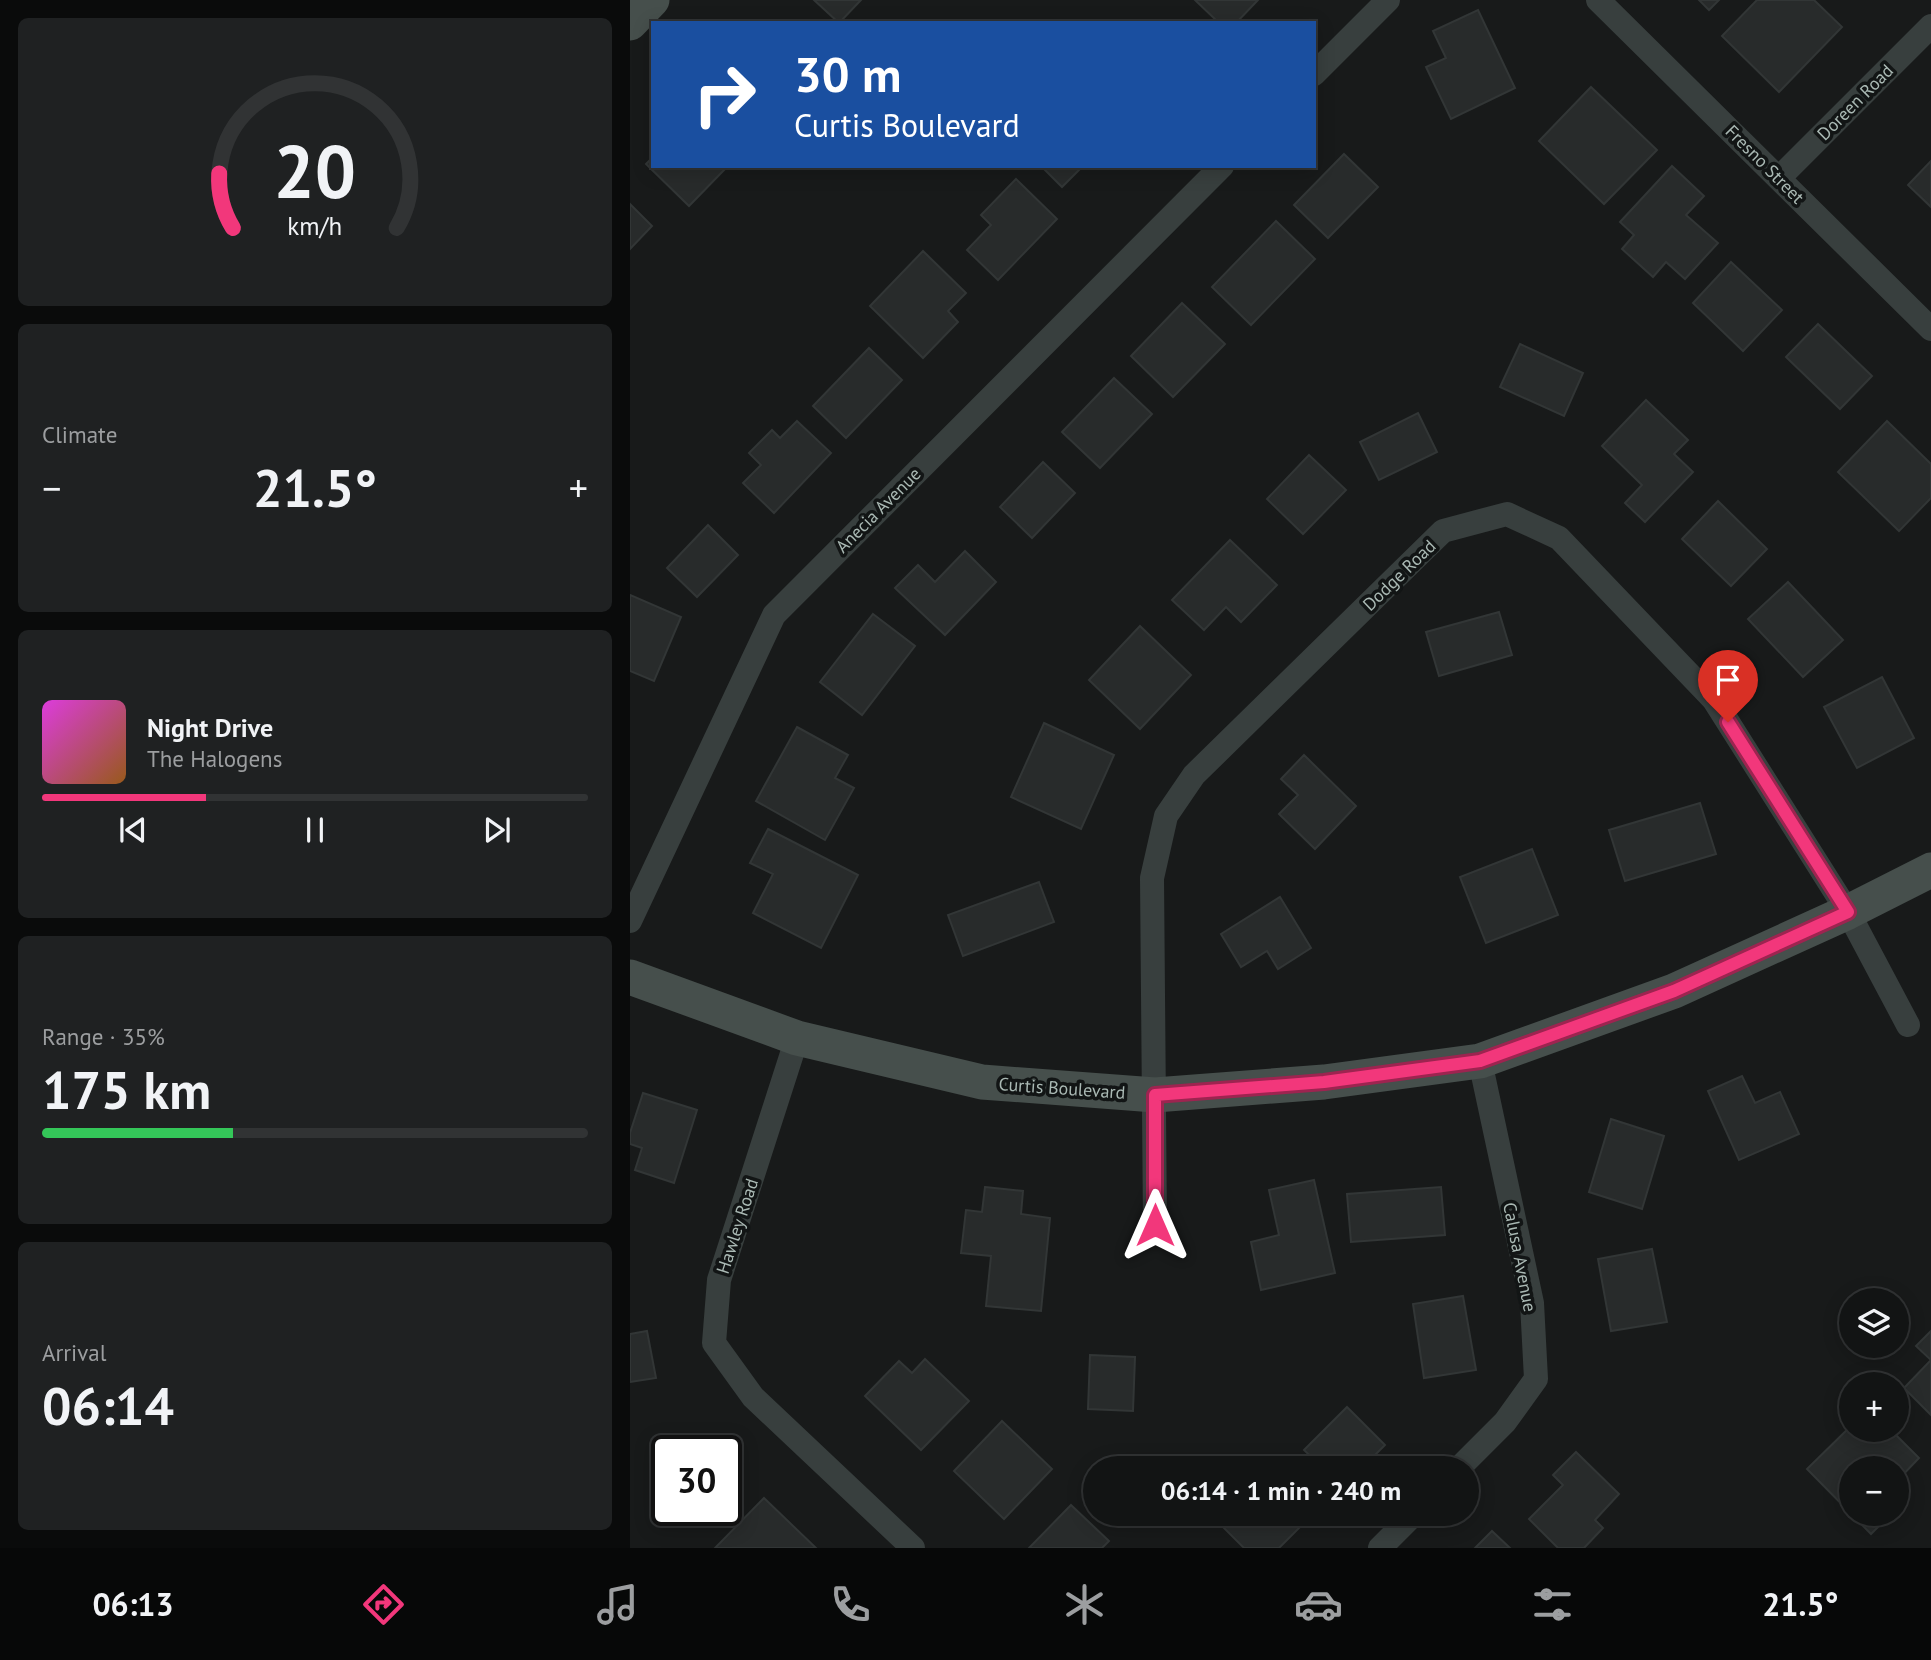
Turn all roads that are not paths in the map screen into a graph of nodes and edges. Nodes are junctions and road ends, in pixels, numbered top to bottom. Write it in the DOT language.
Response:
graph roads {
  1 [pos="652,0"];
  2 [pos="1388,0"];
  3 [pos="1598,0"];
  4 [pos="630,23"];
  5 [pos="1931,26"];
  6 [pos="1316,72"];
  7 [pos="1220,168"];
  8 [pos="1779,178"];
  9 [pos="1931,329"];
  10 [pos="1931,870"];
  11 [pos="1848,912"];
  12 [pos="630,922"];
  13 [pos="630,977"];
  14 [pos="1908,1025"];
  15 [pos="797,1038"];
  16 [pos="1480,1061"];
  17 [pos="1155,1095"];
  18 [pos="1155,1225"];
  19 [pos="1471,1456"];
  20 [pos="1402,1526"];
  21 [pos="913,1548"];
  22 [pos="1380,1548"];
  1 -- 4 [label="street"];
  2 -- 6 [label="street"];
  3 -- 8 [label="street, Fresno Street"];
  5 -- 8 [label="street, Doreen Road"];
  7 -- 12 [label="street, Anecia Avenue"];
  8 -- 9 [label="street, Fresno Street"];
  10 -- 11 [label="street, Curtis Boulevard"];
  11 -- 14 [label="street, Dodge Road"];
  11 -- 16 [label="street, Curtis Boulevard"];
  11 -- 17 [label="street, Dodge Road"];
  13 -- 15 [label="street, Curtis Boulevard"];
  15 -- 17 [label="street, Curtis Boulevard"];
  15 -- 21 [label="street, Hawley Road"];
  16 -- 17 [label="street, Curtis Boulevard"];
  16 -- 19 [label="street, Calusa Avenue"];
  17 -- 18 [label="street, Dodge Road"];
  20 -- 22 [label="street"];
}
